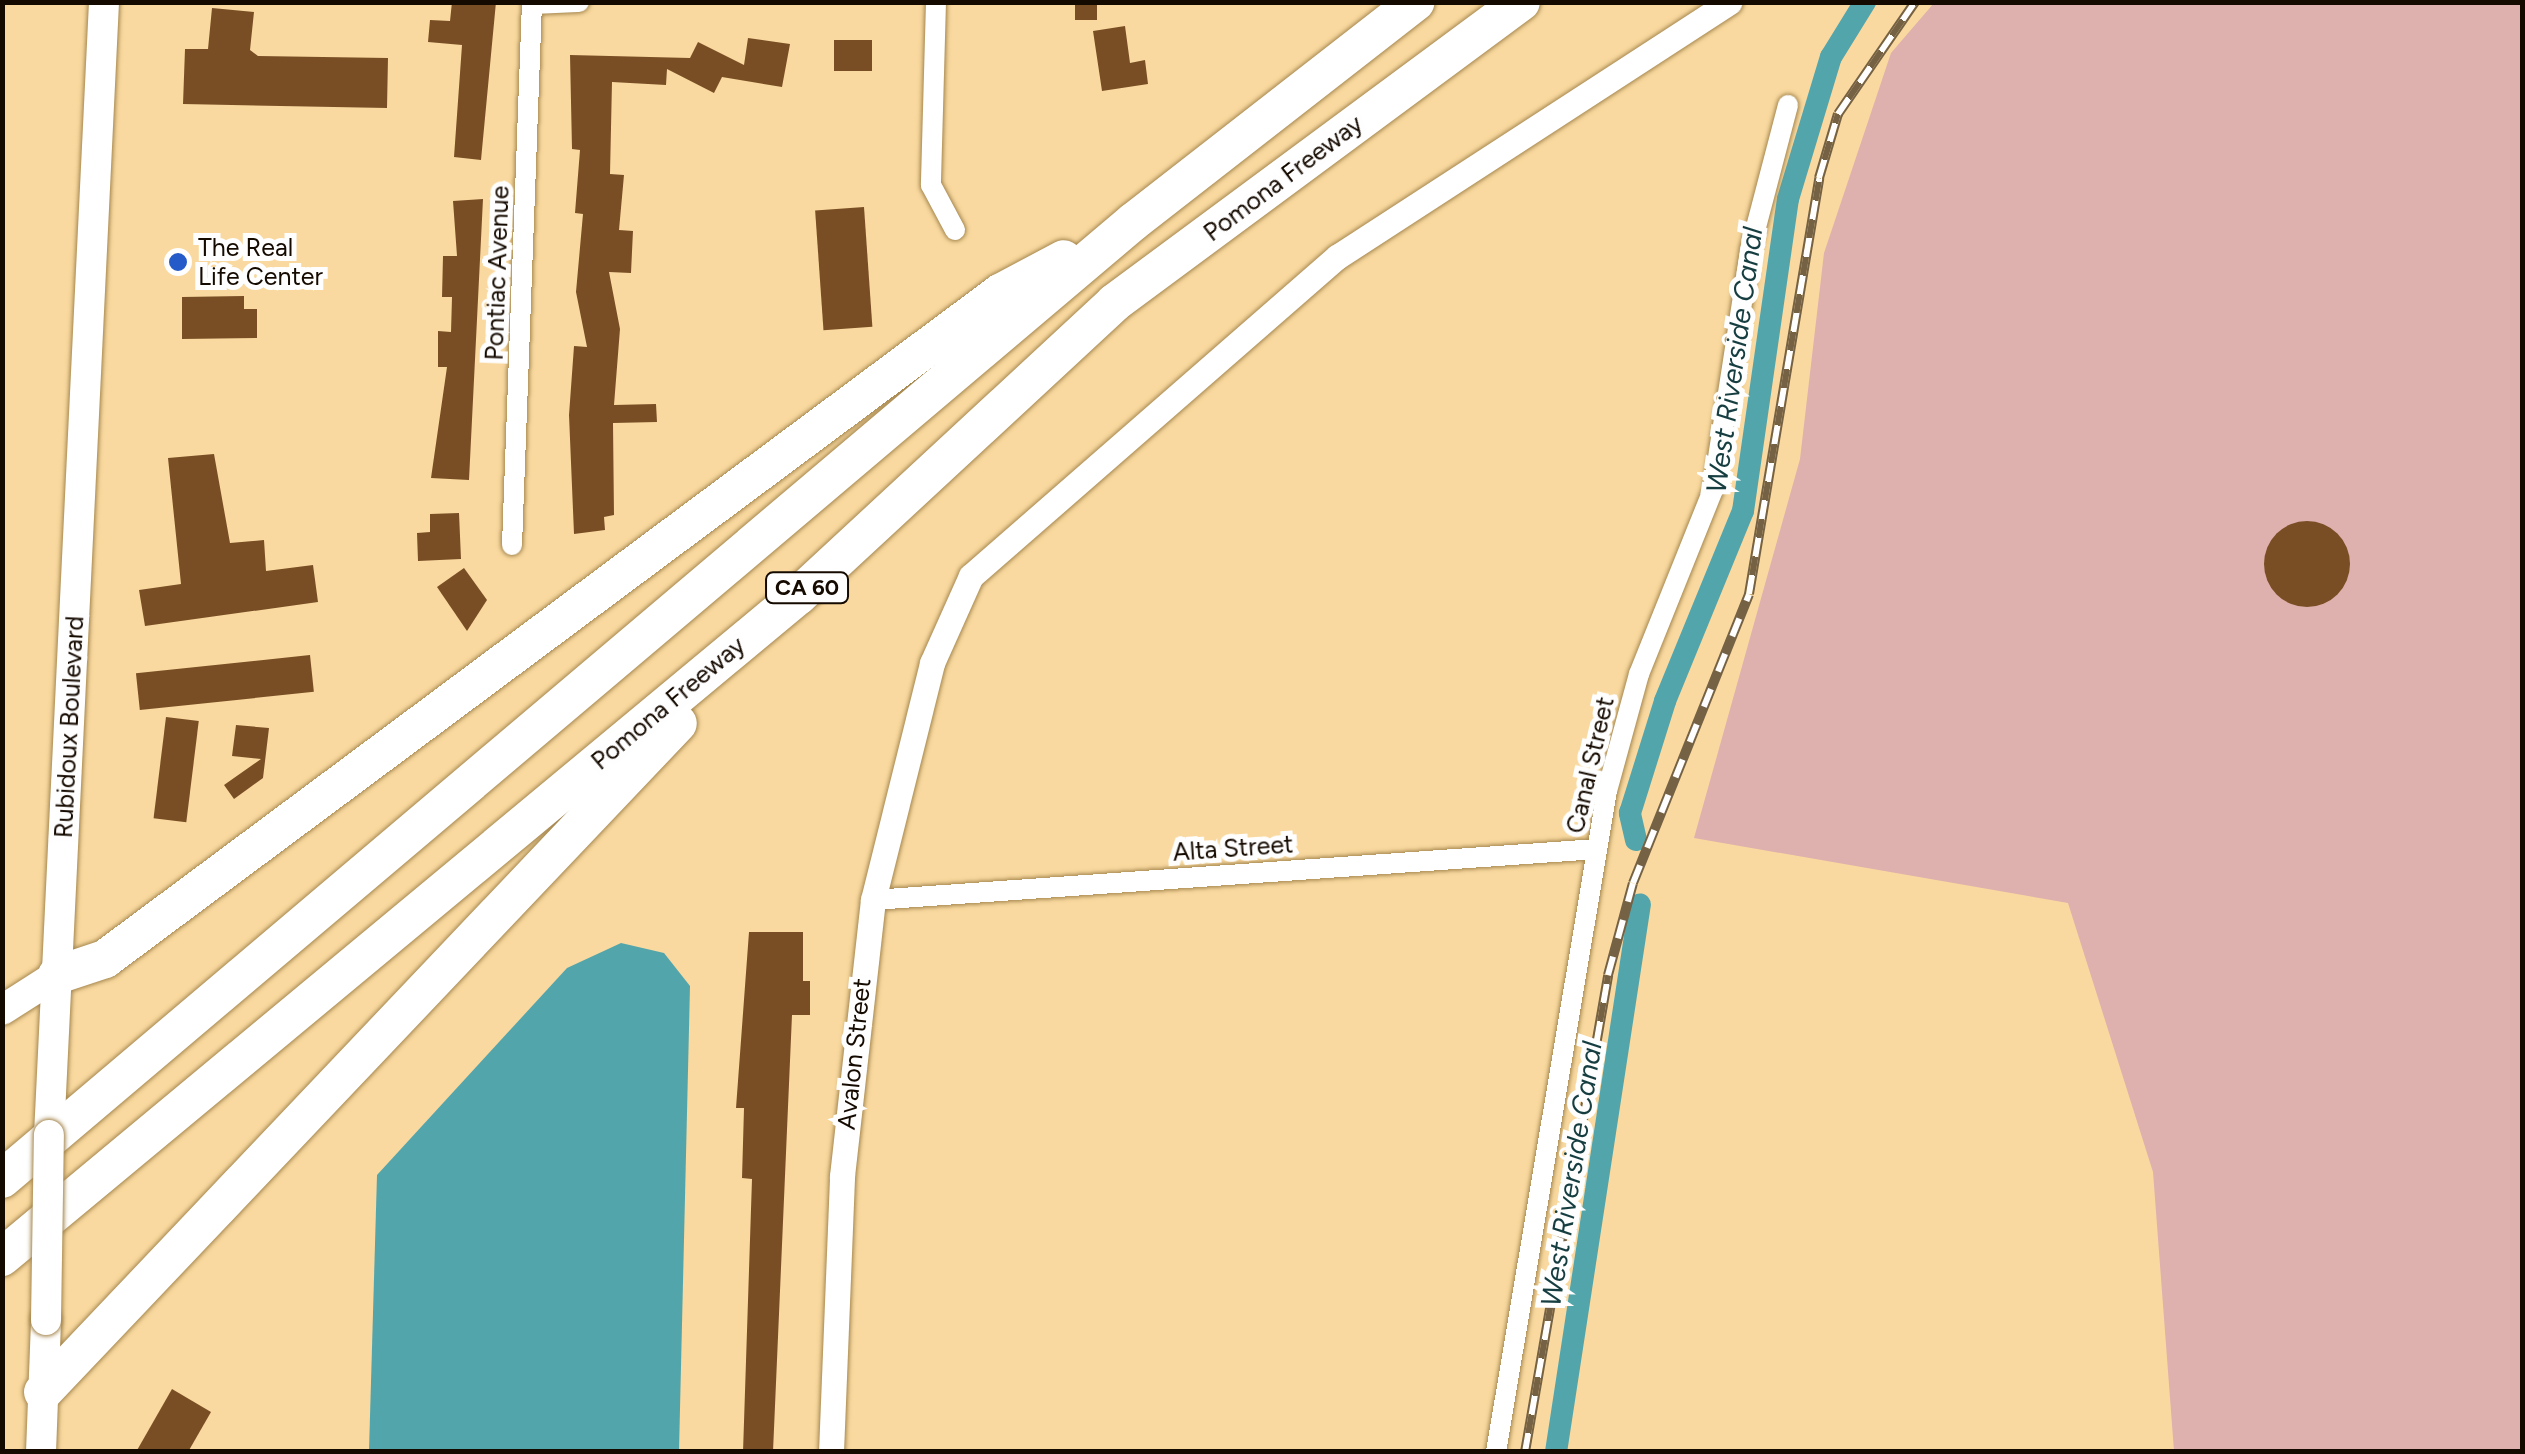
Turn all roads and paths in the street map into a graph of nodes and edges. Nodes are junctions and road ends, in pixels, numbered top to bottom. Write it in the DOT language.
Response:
graph roads {
  1 [pos="104,2"];
  2 [pos="579,2"];
  3 [pos="936,2"];
  4 [pos="1416,2"];
  5 [pos="1521,2"];
  6 [pos="1729,2"];
  7 [pos="532,3"];
  8 [pos="1788,105"];
  9 [pos="1133,222"];
  10 [pos="955,230"];
  11 [pos="884,521"];
  12 [pos="512,544"];
  13 [pos="1596,849"];
  14 [pos="873,900"];
  15 [pos="57,974"];
  16 [pos="2,1010"];
  17 [pos="2,1179"];
  18 [pos="2,1257"];
  19 [pos="43,1392"];
  20 [pos="42,1452"];
  21 [pos="831,1452"];
  22 [pos="1496,1452"];
  1 -- 15 [label="main road, Rubidoux Boulevard"];
  2 -- 7 [label="street"];
  3 -- 10 [label="street"];
  4 -- 9 [label="highway, CA 60"];
  5 -- 11 [label="highway, Pomona Freeway / CA 60"];
  6 -- 14 [label="street, Avalon Street"];
  7 -- 12 [label="street, Pontiac Avenue"];
  8 -- 13 [label="street, Canal Street"];
  9 -- 15 [label="highway"];
  9 -- 17 [label="highway, CA 60"];
  11 -- 18 [label="highway, Pomona Freeway / CA 60"];
  11 -- 19 [label="highway"];
  13 -- 14 [label="street, Alta Street"];
  13 -- 22 [label="street, Canal Street"];
  14 -- 21 [label="street, Avalon Street"];
  15 -- 16 [label="main road"];
  15 -- 19 [label="main road, Rubidoux Boulevard, bridge"];
  19 -- 20 [label="main road, Rubidoux Boulevard"];
}
